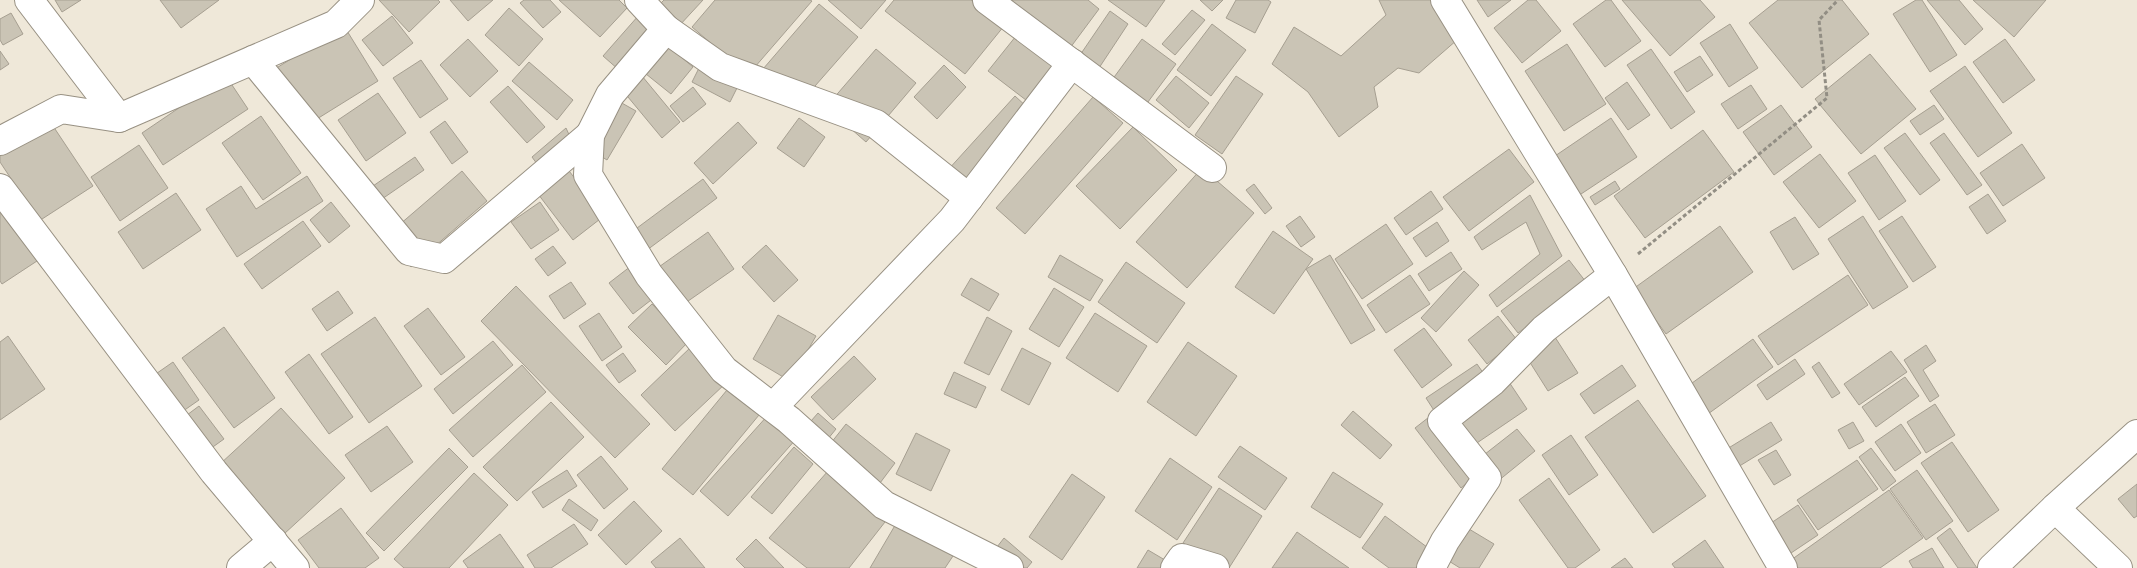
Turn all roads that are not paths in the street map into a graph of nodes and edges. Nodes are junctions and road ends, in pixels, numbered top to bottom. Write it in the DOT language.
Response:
graph roads {
  1 [pos="29,0"];
  2 [pos="360,0"];
  3 [pos="639,0"];
  4 [pos="988,0"];
  5 [pos="1445,0"];
  6 [pos="666,29"];
  7 [pos="252,60"];
  8 [pos="1072,63"];
  9 [pos="119,118"];
  10 [pos="590,135"];
  11 [pos="0,141"];
  12 [pos="1212,168"];
  13 [pos="0,188"];
  14 [pos="969,198"];
  15 [pos="1613,274"];
  16 [pos="773,407"];
  17 [pos="2137,434"];
  18 [pos="2055,508"];
  19 [pos="273,541"];
  20 [pos="242,568"];
  21 [pos="295,568"];
  22 [pos="1009,568"];
  23 [pos="1175,568"];
  24 [pos="1214,568"];
  25 [pos="1430,568"];
  26 [pos="1783,568"];
  27 [pos="1992,568"];
  28 [pos="2118,568"];
  1 -- 9 [label="street"];
  2 -- 7 [label="street"];
  3 -- 6 [label="street"];
  4 -- 8 [label="street"];
  5 -- 15 [label="street"];
  6 -- 10 [label="street"];
  6 -- 14 [label="street"];
  7 -- 9 [label="street"];
  7 -- 10 [label="street"];
  8 -- 12 [label="street"];
  8 -- 14 [label="street"];
  9 -- 11 [label="street"];
  10 -- 16 [label="street"];
  13 -- 19 [label="street"];
  14 -- 16 [label="street"];
  15 -- 25 [label="street"];
  15 -- 26 [label="street"];
  16 -- 22 [label="street"];
  17 -- 18 [label="street"];
  18 -- 27 [label="street"];
  18 -- 28 [label="street"];
  19 -- 20 [label="street"];
  19 -- 21 [label="street"];
  23 -- 24 [label="street"];
}
